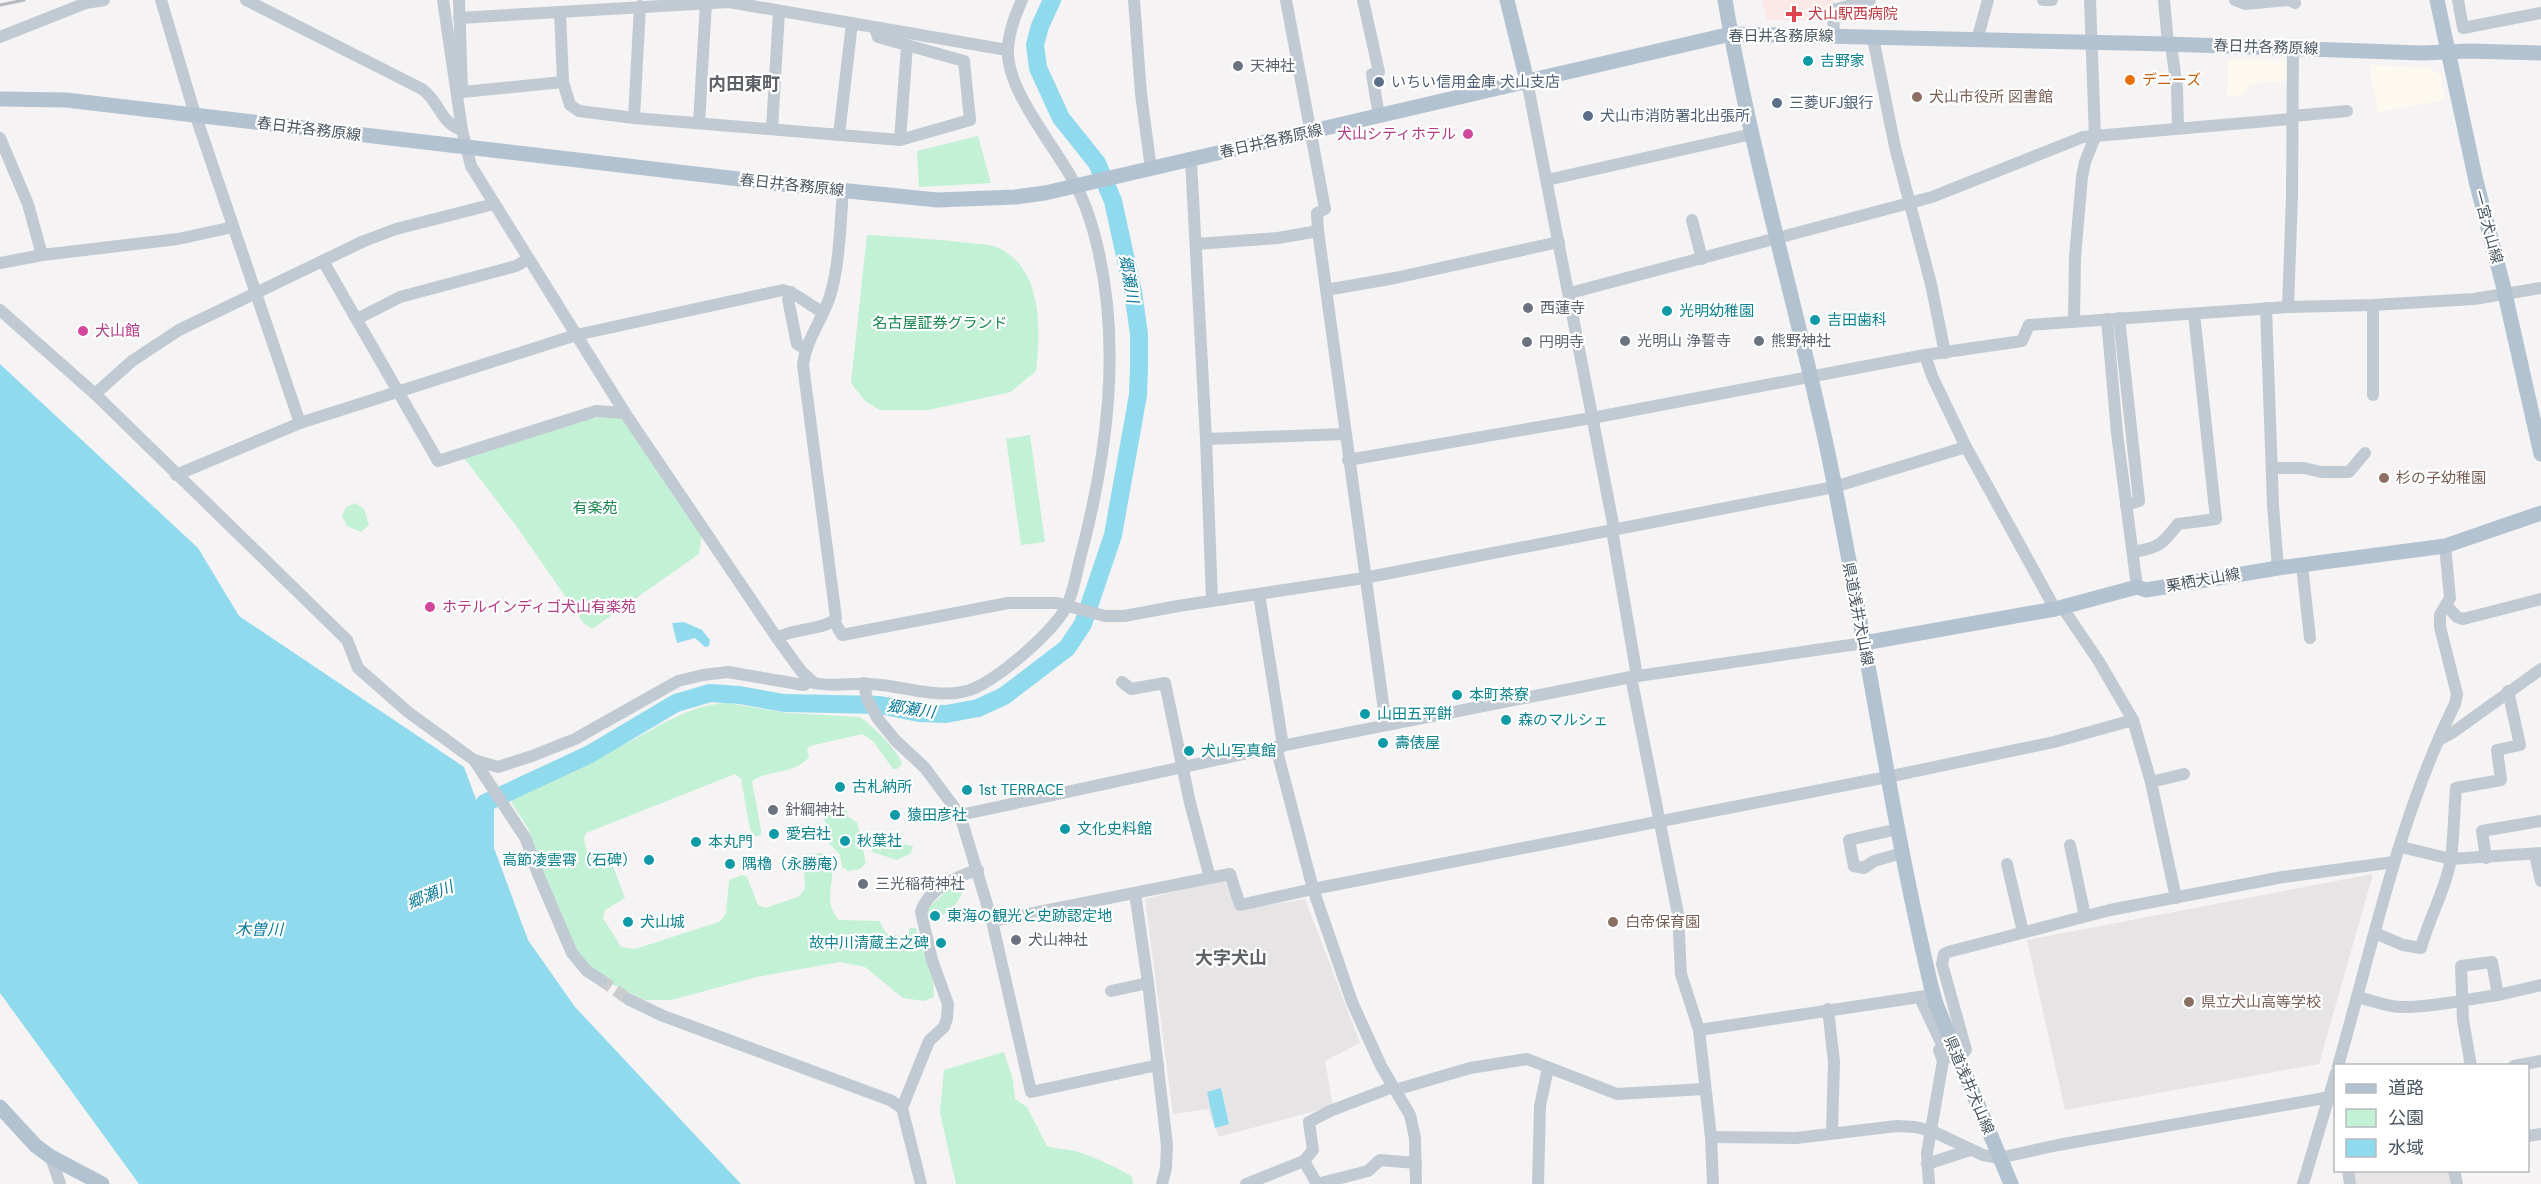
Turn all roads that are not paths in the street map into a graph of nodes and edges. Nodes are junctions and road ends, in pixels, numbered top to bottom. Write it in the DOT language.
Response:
graph roads {
  1 [pos="104,0"];
  2 [pos="161,0"];
  3 [pos="246,0"];
  4 [pos="443,0"];
  5 [pos="459,0"];
  6 [pos="1022,0"];
  7 [pos="1134,0"];
  8 [pos="1286,0"];
  9 [pos="1363,0"];
  10 [pos="1725,0"];
  11 [pos="1870,0"];
  12 [pos="1988,0"];
  13 [pos="2043,0"];
  14 [pos="2052,0"];
  15 [pos="2090,0"];
  16 [pos="2164,0"];
  17 [pos="2235,0"];
  18 [pos="2437,0"];
  19 [pos="2458,0"];
  20 [pos="1510,1"];
  21 [pos="706,3"];
  22 [pos="2295,3"];
  23 [pos="618,4"];
  24 [pos="640,6"];
  25 [pos="560,12"];
  26 [pos="779,12"];
  27 [pos="2541,13"];
  28 [pos="459,18"];
  29 [pos="852,23"];
  30 [pos="874,28"];
  31 [pos="1731,34"];
  32 [pos="1834,36"];
  33 [pos="0,37"];
  34 [pos="1873,38"];
  35 [pos="1977,40"];
  36 [pos="2091,42"];
  37 [pos="2170,44"];
  38 [pos="907,46"];
  39 [pos="2293,48"];
  40 [pos="1007,50"];
  41 [pos="2447,52"];
  42 [pos="2541,54"];
  43 [pos="1527,81"];
  44 [pos="563,82"];
  45 [pos="459,93"];
  46 [pos="0,99"];
  47 [pos="2347,111"];
  48 [pos="197,116"];
  49 [pos="1378,116"];
  50 [pos="634,118"];
  51 [pos="2293,118"];
  52 [pos="699,123"];
  53 [pos="2178,128"];
  54 [pos="772,129"];
  55 [pos="462,130"];
  56 [pos="1312,132"];
  57 [pos="1752,134"];
  58 [pos="839,135"];
  59 [pos="2095,136"];
  60 [pos="0,138"];
  61 [pos="900,140"];
  62 [pos="466,148"];
  63 [pos="1191,160"];
  64 [pos="1151,169"];
  65 [pos="1547,180"];
  66 [pos="1082,184"];
  67 [pos="843,191"];
  68 [pos="1911,202"];
  69 [pos="494,204"];
  70 [pos="1692,220"];
  71 [pos="233,227"];
  72 [pos="1318,231"];
  73 [pos="1776,241"];
  74 [pos="1559,242"];
  75 [pos="1196,244"];
  76 [pos="42,255"];
  77 [pos="528,259"];
  78 [pos="1702,260"];
  79 [pos="323,261"];
  80 [pos="0,262"];
  81 [pos="2541,288"];
  82 [pos="1326,290"];
  83 [pos="791,292"];
  84 [pos="255,293"];
  85 [pos="1570,293"];
  86 [pos="2505,294"];
  87 [pos="2373,305"];
  88 [pos="2288,307"];
  89 [pos="2266,308"];
  90 [pos="0,310"];
  91 [pos="823,312"];
  92 [pos="2194,314"];
  93 [pos="357,319"];
  94 [pos="2113,319"];
  95 [pos="2074,321"];
  96 [pos="576,335"];
  97 [pos="805,349"];
  98 [pos="1945,353"];
  99 [pos="1925,355"];
  100 [pos="1810,377"];
  101 [pos="398,391"];
  102 [pos="95,394"];
  103 [pos="2373,395"];
  104 [pos="625,413"];
  105 [pos="1593,418"];
  106 [pos="300,423"];
  107 [pos="1345,434"];
  108 [pos="1206,439"];
  109 [pos="1966,447"];
  110 [pos="2365,453"];
  111 [pos="2541,454"];
  112 [pos="1348,460"];
  113 [pos="2272,468"];
  114 [pos="176,475"];
  115 [pos="1834,487"];
  116 [pos="2541,513"];
  117 [pos="1613,530"];
  118 [pos="2445,546"];
  119 [pos="2133,552"];
  120 [pos="2302,565"];
  121 [pos="2278,568"];
  122 [pos="1364,578"];
  123 [pos="2137,587"];
  124 [pos="1258,594"];
  125 [pos="2541,599"];
  126 [pos="1212,600"];
  127 [pos="1072,605"];
  128 [pos="2447,606"];
  129 [pos="2058,608"];
  130 [pos="834,621"];
  131 [pos="777,638"];
  132 [pos="2310,638"];
  133 [pos="1864,643"];
  134 [pos="2541,669"];
  135 [pos="1634,677"];
  136 [pos="810,681"];
  137 [pos="1122,682"];
  138 [pos="864,683"];
  139 [pos="2508,691"];
  140 [pos="2133,720"];
  141 [pos="1386,725"];
  142 [pos="2439,740"];
  143 [pos="1279,747"];
  144 [pos="474,760"];
  145 [pos="1182,767"];
  146 [pos="2184,774"];
  147 [pos="1887,777"];
  148 [pos="2151,782"];
  149 [pos="960,815"];
  150 [pos="1660,820"];
  151 [pos="2541,820"];
  152 [pos="1898,829"];
  153 [pos="2070,845"];
  154 [pos="2401,847"];
  155 [pos="1902,853"];
  156 [pos="2538,854"];
  157 [pos="2486,858"];
  158 [pos="2451,859"];
  159 [pos="2394,862"];
  160 [pos="2007,864"];
  161 [pos="978,870"];
  162 [pos="1210,878"];
  163 [pos="2541,881"];
  164 [pos="1313,889"];
  165 [pos="1135,893"];
  166 [pos="2176,898"];
  167 [pos="2085,916"];
  168 [pos="992,921"];
  169 [pos="2024,932"];
  170 [pos="2375,933"];
  171 [pos="601,980"];
  172 [pos="1148,982"];
  173 [pos="2541,985"];
  174 [pos="1111,991"];
  175 [pos="1950,992"];
  176 [pos="2498,994"];
  177 [pos="2357,997"];
  178 [pos="1920,998"];
  179 [pos="628,999"];
  180 [pos="2462,999"];
  181 [pos="1828,1009"];
  182 [pos="1699,1030"];
  183 [pos="1935,1033"];
  184 [pos="1957,1059"];
  185 [pos="2541,1061"];
  186 [pos="2338,1064"];
  187 [pos="2471,1064"];
  188 [pos="2521,1064"];
  189 [pos="1158,1065"];
  190 [pos="1548,1068"];
  191 [pos="1394,1088"];
  192 [pos="1704,1089"];
  193 [pos="2332,1096"];
  194 [pos="0,1107"];
  195 [pos="902,1108"];
  196 [pos="1932,1131"];
  197 [pos="1832,1132"];
  198 [pos="1711,1137"];
  199 [pos="1970,1150"];
  200 [pos="51,1156"];
  201 [pos="1999,1158"];
  202 [pos="1304,1161"];
  203 [pos="1416,1163"];
  204 [pos="1927,1164"];
  205 [pos="60,1184"];
  206 [pos="102,1184"];
  207 [pos="921,1184"];
  208 [pos="1162,1184"];
  209 [pos="1246,1184"];
  210 [pos="1416,1184"];
  211 [pos="1538,1184"];
  212 [pos="1713,1184"];
  213 [pos="1929,1184"];
  214 [pos="2011,1184"];
  215 [pos="2303,1184"];
  1 -- 33 [label="street"];
  2 -- 48 [label="street"];
  3 -- 55 [label="street"];
  4 -- 45 [label="street"];
  5 -- 28 [label="street"];
  6 -- 40 [label="street"];
  7 -- 64 [label="street"];
  8 -- 56 [label="street"];
  9 -- 49 [label="street"];
  10 -- 31 [label="main road, 県道浅井犬山線"];
  11 -- 32 [label="street"];
  12 -- 35 [label="street"];
  13 -- 14 [label="street"];
  15 -- 36 [label="street"];
  16 -- 37 [label="street"];
  17 -- 22 [label="street"];
  18 -- 41 [label="main road, 一宮犬山線"];
  19 -- 27 [label="street"];
  20 -- 43 [label="main road"];
  21 -- 24 [label="street"];
  21 -- 26 [label="street"];
  21 -- 52 [label="street"];
  23 -- 24 [label="street"];
  23 -- 25 [label="street"];
  24 -- 50 [label="street"];
  25 -- 28 [label="street"];
  25 -- 44 [label="street"];
  26 -- 29 [label="street"];
  26 -- 54 [label="street"];
  28 -- 45 [label="street"];
  29 -- 30 [label="street"];
  29 -- 58 [label="street"];
  30 -- 38 [label="street"];
  30 -- 40 [label="street"];
  31 -- 32 [label="main road, 春日井各務原線"];
  31 -- 43 [label="main road, 春日井各務原線"];
  31 -- 57 [label="main road, 県道浅井犬山線"];
  32 -- 34 [label="main road, 春日井各務原線"];
  34 -- 35 [label="main road, 春日井各務原線"];
  34 -- 68 [label="street"];
  35 -- 36 [label="main road, 春日井各務原線"];
  36 -- 37 [label="main road, 春日井各務原線"];
  36 -- 59 [label="street"];
  37 -- 39 [label="main road, 春日井各務原線"];
  37 -- 53 [label="street"];
  38 -- 61 [label="street"];
  38 -- 61 [label="street"];
  39 -- 41 [label="main road, 春日井各務原線"];
  39 -- 51 [label="street"];
  40 -- 66 [label="street"];
  41 -- 42 [label="main road, 春日井各務原線"];
  41 -- 86 [label="main road, 一宮犬山線"];
  43 -- 49 [label="main road, 春日井各務原線"];
  43 -- 65 [label="street"];
  44 -- 45 [label="street"];
  44 -- 50 [label="street"];
  45 -- 55 [label="street"];
  46 -- 48 [label="main road, 春日井各務原線"];
  47 -- 51 [label="street"];
  48 -- 62 [label="main road, 春日井各務原線"];
  48 -- 71 [label="street"];
  49 -- 56 [label="main road, 春日井各務原線"];
  50 -- 52 [label="street"];
  51 -- 53 [label="street"];
  51 -- 88 [label="street"];
  52 -- 54 [label="street"];
  53 -- 59 [label="street"];
  54 -- 58 [label="street"];
  55 -- 62 [label="street"];
  56 -- 63 [label="main road, 春日井各務原線"];
  56 -- 72 [label="street"];
  57 -- 65 [label="street"];
  57 -- 73 [label="main road, 県道浅井犬山線"];
  58 -- 61 [label="street"];
  59 -- 68 [label="street"];
  59 -- 95 [label="street"];
  60 -- 76 [label="street"];
  62 -- 67 [label="main road, 春日井各務原線"];
  62 -- 69 [label="street"];
  63 -- 64 [label="main road, 春日井各務原線"];
  63 -- 75 [label="street"];
  64 -- 66 [label="main road, 春日井各務原線"];
  65 -- 74 [label="street"];
  66 -- 67 [label="main road, 春日井各務原線"];
  66 -- 127 [label="street"];
  67 -- 91 [label="street"];
  68 -- 73 [label="street"];
  68 -- 98 [label="street"];
  69 -- 77 [label="street"];
  69 -- 79 [label="street"];
  70 -- 78 [label="street"];
  71 -- 76 [label="street"];
  71 -- 84 [label="street"];
  72 -- 75 [label="street"];
  72 -- 82 [label="street"];
  73 -- 78 [label="street"];
  73 -- 100 [label="main road, 県道浅井犬山線"];
  74 -- 82 [label="street"];
  74 -- 85 [label="street"];
  75 -- 108 [label="street"];
  76 -- 80 [label="street"];
  77 -- 93 [label="street"];
  77 -- 96 [label="street"];
  78 -- 85 [label="street"];
  79 -- 84 [label="street"];
  79 -- 93 [label="street"];
  81 -- 86 [label="street"];
  82 -- 107 [label="street"];
  83 -- 91 [label="street"];
  83 -- 96 [label="street"];
  83 -- 97 [label="street"];
  84 -- 102 [label="street"];
  84 -- 106 [label="street"];
  85 -- 105 [label="street"];
  86 -- 87 [label="street"];
  86 -- 111 [label="main road, 一宮犬山線"];
  87 -- 88 [label="street"];
  87 -- 103 [label="street"];
  88 -- 89 [label="street"];
  89 -- 92 [label="street"];
  89 -- 113 [label="street"];
  90 -- 102 [label="street"];
  91 -- 97 [label="street"];
  92 -- 94 [label="street"];
  92 -- 119 [label="street"];
  93 -- 101 [label="street"];
  94 -- 95 [label="street"];
  94 -- 119 [label="street"];
  95 -- 98 [label="street"];
  96 -- 101 [label="street"];
  96 -- 104 [label="street"];
  97 -- 130 [label="street"];
  98 -- 99 [label="street"];
  99 -- 100 [label="street"];
  99 -- 109 [label="street"];
  100 -- 105 [label="street"];
  100 -- 115 [label="main road, 県道浅井犬山線"];
  101 -- 104 [label="street"];
  101 -- 106 [label="street"];
  102 -- 114 [label="street"];
  104 -- 131 [label="street"];
  105 -- 112 [label="street"];
  105 -- 117 [label="street"];
  106 -- 114 [label="street"];
  107 -- 108 [label="street"];
  107 -- 112 [label="street"];
  108 -- 126 [label="street"];
  109 -- 115 [label="street"];
  109 -- 129 [label="street"];
  110 -- 113 [label="street"];
  112 -- 122 [label="street"];
  113 -- 121 [label="street"];
  114 -- 144 [label="street"];
  115 -- 117 [label="street"];
  115 -- 133 [label="main road, 県道浅井犬山線"];
  116 -- 118 [label="main road, 栗栖犬山線"];
  117 -- 122 [label="street"];
  117 -- 135 [label="street"];
  118 -- 120 [label="main road, 栗栖犬山線"];
  118 -- 128 [label="street"];
  119 -- 123 [label="street"];
  120 -- 121 [label="main road, 栗栖犬山線"];
  120 -- 132 [label="street"];
  121 -- 123 [label="main road, 栗栖犬山線"];
  122 -- 124 [label="street"];
  122 -- 141 [label="street"];
  123 -- 129 [label="main road, 栗栖犬山線"];
  124 -- 126 [label="street"];
  124 -- 143 [label="street"];
  125 -- 128 [label="street"];
  126 -- 127 [label="street"];
  127 -- 130 [label="street"];
  127 -- 138 [label="street"];
  128 -- 142 [label="street"];
  129 -- 133 [label="main road, 栗栖犬山線"];
  129 -- 140 [label="street"];
  130 -- 131 [label="street"];
  131 -- 136 [label="street"];
  133 -- 135 [label="street"];
  133 -- 147 [label="main road, 県道浅井犬山線"];
  134 -- 139 [label="street"];
  135 -- 141 [label="street"];
  135 -- 150 [label="street"];
  136 -- 138 [label="street"];
  136 -- 144 [label="street"];
  137 -- 145 [label="street"];
  138 -- 149 [label="street"];
  139 -- 142 [label="street"];
  139 -- 158 [label="street"];
  140 -- 147 [label="street"];
  140 -- 148 [label="street"];
  141 -- 143 [label="street"];
  142 -- 154 [label="street"];
  143 -- 145 [label="street"];
  143 -- 164 [label="street"];
  144 -- 171 [label="street"];
  145 -- 149 [label="street"];
  145 -- 162 [label="street"];
  146 -- 148 [label="street"];
  147 -- 150 [label="street"];
  147 -- 152 [label="main road, 県道浅井犬山線"];
  148 -- 166 [label="street"];
  149 -- 161 [label="street"];
  150 -- 164 [label="street"];
  150 -- 182 [label="street"];
  151 -- 157 [label="street"];
  152 -- 155 [label="main road, 県道浅井犬山線"];
  152 -- 155 [label="street"];
  153 -- 167 [label="street"];
  154 -- 158 [label="street"];
  154 -- 159 [label="street"];
  155 -- 184 [label="main road, 県道浅井犬山線, bridge"];
  156 -- 157 [label="street"];
  156 -- 163 [label="street"];
  157 -- 158 [label="street"];
  158 -- 170 [label="street"];
  159 -- 166 [label="street"];
  159 -- 170 [label="street"];
  160 -- 169 [label="street"];
  161 -- 168 [label="street"];
  161 -- 195 [label="street"];
  162 -- 164 [label="street"];
  162 -- 165 [label="street"];
  164 -- 191 [label="street"];
  165 -- 168 [label="street"];
  165 -- 172 [label="street"];
  166 -- 167 [label="street"];
  167 -- 169 [label="street"];
  168 -- 189 [label="street"];
  169 -- 175 [label="street"];
  170 -- 177 [label="street"];
  172 -- 174 [label="street"];
  172 -- 189 [label="street"];
  173 -- 176 [label="street"];
  175 -- 178 [label="street"];
  175 -- 184 [label="street"];
  176 -- 180 [label="street"];
  176 -- 180 [label="street"];
  177 -- 180 [label="street"];
  177 -- 186 [label="street"];
  178 -- 181 [label="street"];
  178 -- 183 [label="street"];
  179 -- 195 [label="street"];
  180 -- 187 [label="street"];
  181 -- 182 [label="street"];
  181 -- 197 [label="street"];
  182 -- 192 [label="street"];
  183 -- 184 [label="street"];
  183 -- 196 [label="street"];
  184 -- 201 [label="main road, 県道浅井犬山線"];
  185 -- 188 [label="street"];
  189 -- 208 [label="street"];
  190 -- 191 [label="street"];
  190 -- 192 [label="street"];
  190 -- 211 [label="street"];
  191 -- 202 [label="street"];
  191 -- 203 [label="street"];
  192 -- 198 [label="street"];
  193 -- 201 [label="street"];
  193 -- 215 [label="street"];
  194 -- 200 [label="main road"];
  195 -- 207 [label="street"];
  196 -- 197 [label="street"];
  196 -- 199 [label="street"];
  196 -- 204 [label="street"];
  197 -- 198 [label="street"];
  198 -- 212 [label="street"];
  199 -- 201 [label="street"];
  199 -- 204 [label="street"];
  200 -- 205 [label="street"];
  200 -- 206 [label="main road"];
  201 -- 214 [label="main road, 県道浅井犬山線"];
  202 -- 203 [label="street"];
  202 -- 209 [label="street"];
  203 -- 210 [label="street"];
  204 -- 213 [label="street"];
}
